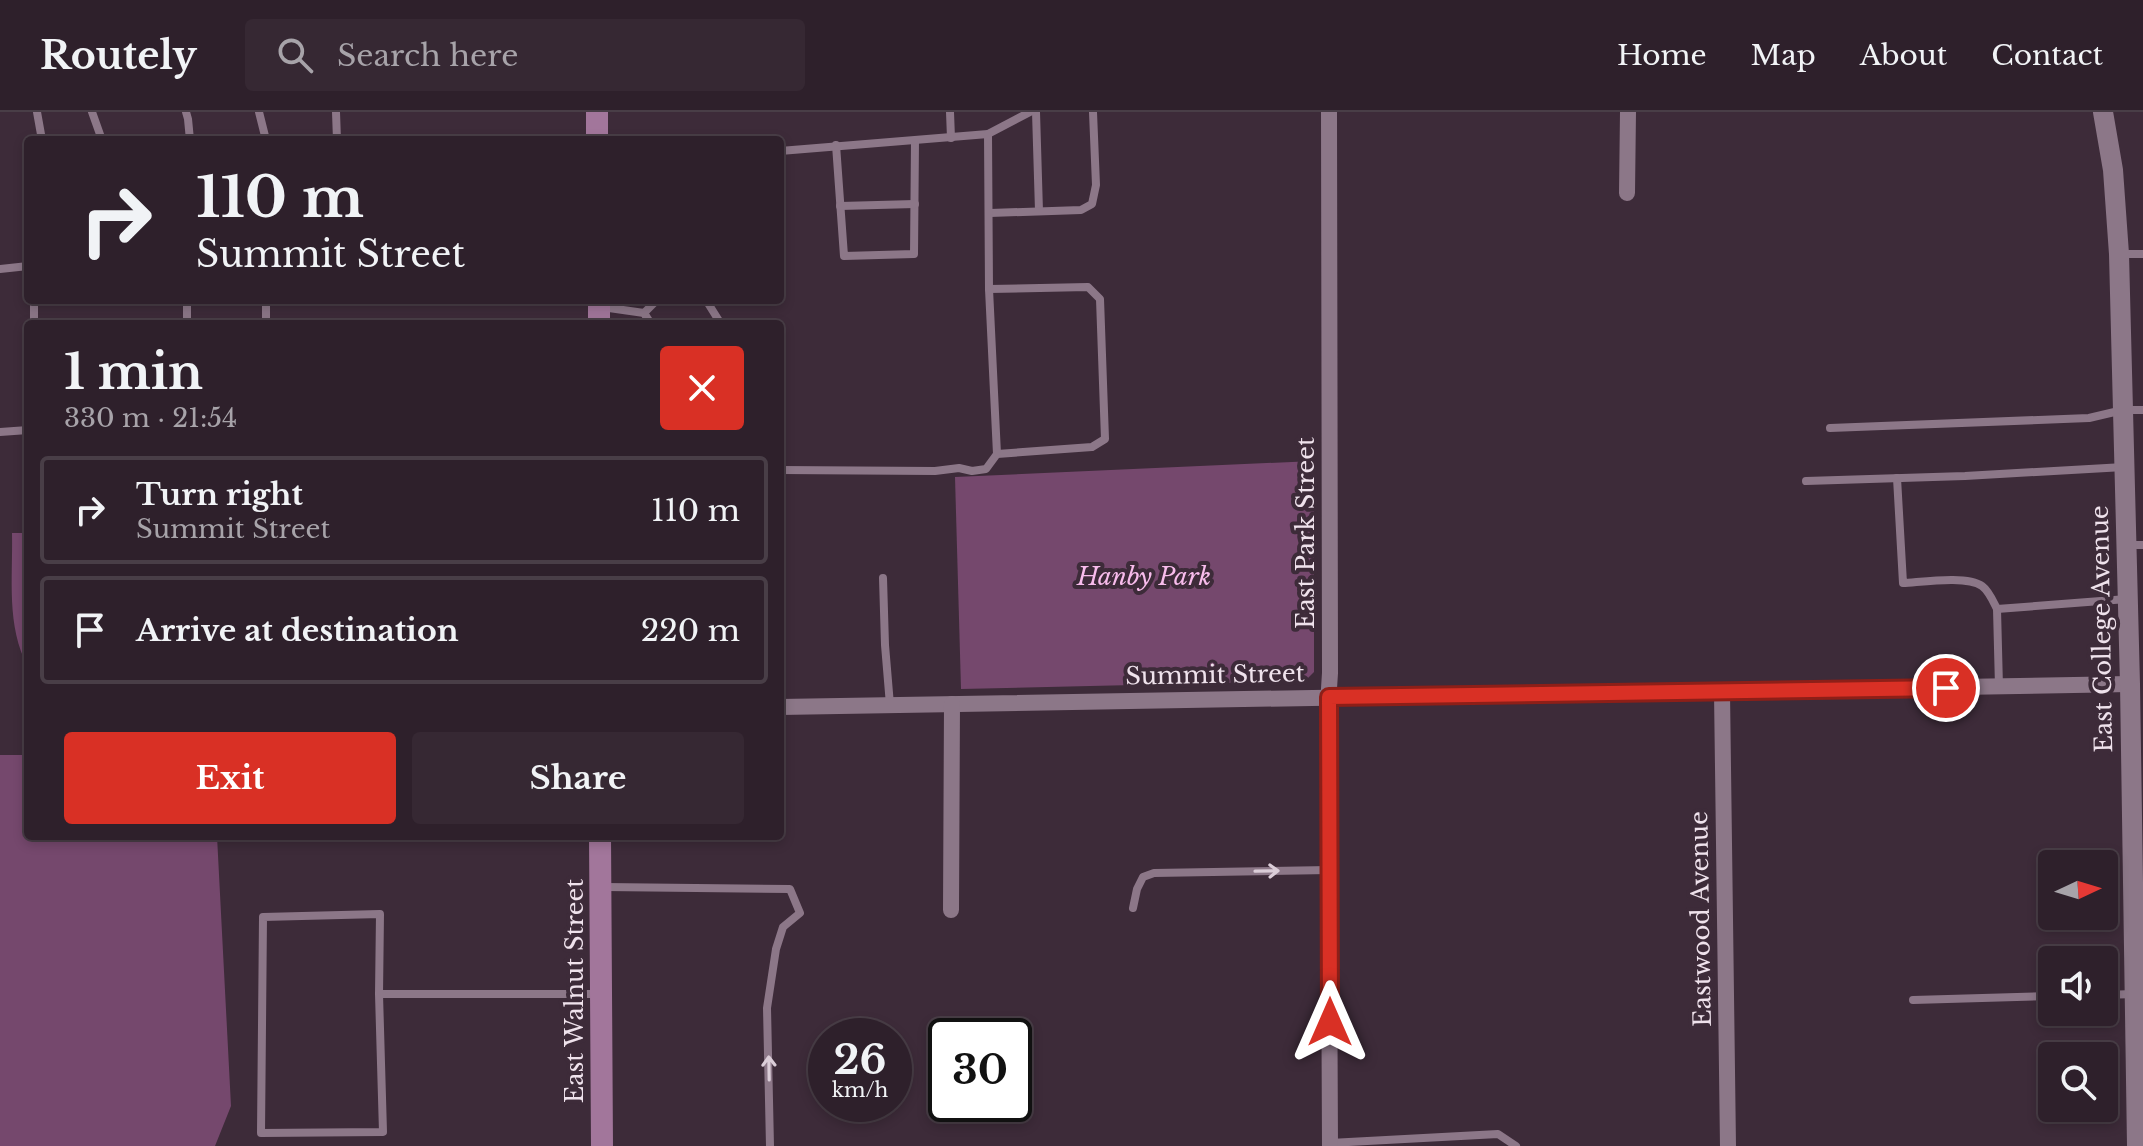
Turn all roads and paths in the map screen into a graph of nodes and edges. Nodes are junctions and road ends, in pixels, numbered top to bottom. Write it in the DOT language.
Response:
graph roads {
  1 [pos="37,112"];
  2 [pos="92,112"];
  3 [pos="259,112"];
  4 [pos="336,112"];
  5 [pos="597,112"];
  6 [pos="950,112"];
  7 [pos="1033,112"];
  8 [pos="1093,112"];
  9 [pos="1329,112"];
  10 [pos="1628,112"];
  11 [pos="2103,112"];
  12 [pos="187,116"];
  13 [pos="988,134"];
  14 [pos="41,136"];
  15 [pos="101,136"];
  16 [pos="190,136"];
  17 [pos="265,136"];
  18 [pos="337,136"];
  19 [pos="597,136"];
  20 [pos="951,138"];
  21 [pos="915,141"];
  22 [pos="836,145"];
  23 [pos="784,151"];
  24 [pos="1627,193"];
  25 [pos="915,204"];
  26 [pos="840,206"];
  27 [pos="1039,211"];
  28 [pos="990,213"];
  29 [pos="2119,254"];
  30 [pos="2143,254"];
  31 [pos="24,266"];
  32 [pos="0,269"];
  33 [pos="989,289"];
  34 [pos="653,304"];
  35 [pos="599,310"];
  36 [pos="644,313"];
  37 [pos="648,320"];
  38 [pos="2133,410"];
  39 [pos="1830,428"];
  40 [pos="24,430"];
  41 [pos="0,432"];
  42 [pos="997,454"];
  43 [pos="2125,467"];
  44 [pos="784,470"];
  45 [pos="1897,478"];
  46 [pos="1806,481"];
  47 [pos="2135,545"];
  48 [pos="883,578"];
  49 [pos="2128,599"];
  50 [pos="1997,609"];
  51 [pos="2130,684"];
  52 [pos="1999,687"];
  53 [pos="1722,692"];
  54 [pos="1329,697"];
  55 [pos="952,704"];
  56 [pos="890,705"];
  57 [pos="784,707"];
  58 [pos="2137,725"];
  59 [pos="600,840"];
  60 [pos="1329,870"];
  61 [pos="601,887"];
  62 [pos="1133,908"];
  63 [pos="951,910"];
  64 [pos="379,994"];
  65 [pos="601,994"];
  66 [pos="2138,994"];
  67 [pos="2118,995"];
  68 [pos="2038,996"];
  69 [pos="1913,1000"];
  70 [pos="1330,1144"];
  71 [pos="602,1146"];
  72 [pos="770,1146"];
  73 [pos="1516,1146"];
  74 [pos="1728,1146"];
  75 [pos="2137,1146"];
  1 -- 14 [label="lane"];
  2 -- 15 [label="lane"];
  3 -- 17 [label="lane"];
  4 -- 18 [label="lane"];
  5 -- 19 [label="main road"];
  6 -- 20 [label="lane"];
  7 -- 13 [label="lane"];
  7 -- 27 [label="lane"];
  8 -- 27 [label="lane"];
  9 -- 54 [label="street, East Park Street"];
  10 -- 24 [label="street"];
  11 -- 29 [label="street, East College Avenue"];
  12 -- 16 [label="lane"];
  13 -- 20 [label="lane"];
  13 -- 28 [label="lane"];
  20 -- 21 [label="lane"];
  21 -- 22 [label="lane"];
  21 -- 25 [label="lane"];
  22 -- 23 [label="lane"];
  22 -- 26 [label="lane"];
  25 -- 26 [label="lane"];
  25 -- 26 [label="lane"];
  27 -- 28 [label="lane"];
  28 -- 33 [label="lane"];
  29 -- 30 [label="lane"];
  29 -- 38 [label="street, East College Avenue"];
  31 -- 32 [label="lane"];
  33 -- 42 [label="lane"];
  33 -- 42 [label="lane"];
  34 -- 36 [label="lane"];
  35 -- 36 [label="lane"];
  36 -- 37 [label="lane"];
  38 -- 39 [label="lane"];
  38 -- 43 [label="street, East College Avenue"];
  40 -- 41 [label="lane"];
  42 -- 44 [label="lane"];
  43 -- 45 [label="lane"];
  43 -- 47 [label="street, East College Avenue"];
  45 -- 46 [label="lane"];
  45 -- 50 [label="lane"];
  47 -- 49 [label="street, East College Avenue"];
  48 -- 56 [label="lane"];
  49 -- 50 [label="lane"];
  49 -- 51 [label="street, East College Avenue"];
  50 -- 52 [label="lane"];
  51 -- 52 [label="street, Summit Street"];
  51 -- 58 [label="street, East College Avenue"];
  52 -- 53 [label="street, Summit Street"];
  53 -- 54 [label="street, Summit Street"];
  53 -- 74 [label="street, Eastwood Avenue"];
  54 -- 55 [label="street, Summit Street"];
  54 -- 60 [label="street, East Park Street"];
  55 -- 56 [label="street, Summit Street"];
  55 -- 63 [label="street"];
  56 -- 57 [label="street, Summit Street"];
  58 -- 66 [label="street, East College Avenue"];
  59 -- 61 [label="main road, East Walnut Street"];
  62 -- 60 [label="lane, one-way"];
  60 -- 70 [label="street, East Park Street"];
  61 -- 65 [label="main road, East Walnut Street"];
  72 -- 61 [label="lane, one-way"];
  64 -- 64 [label="lane"];
  64 -- 65 [label="lane"];
  65 -- 71 [label="main road, East Walnut Street"];
  66 -- 67 [label="lane"];
  66 -- 75 [label="street, East College Avenue"];
  68 -- 69 [label="lane"];
  70 -- 73 [label="lane"];
}
